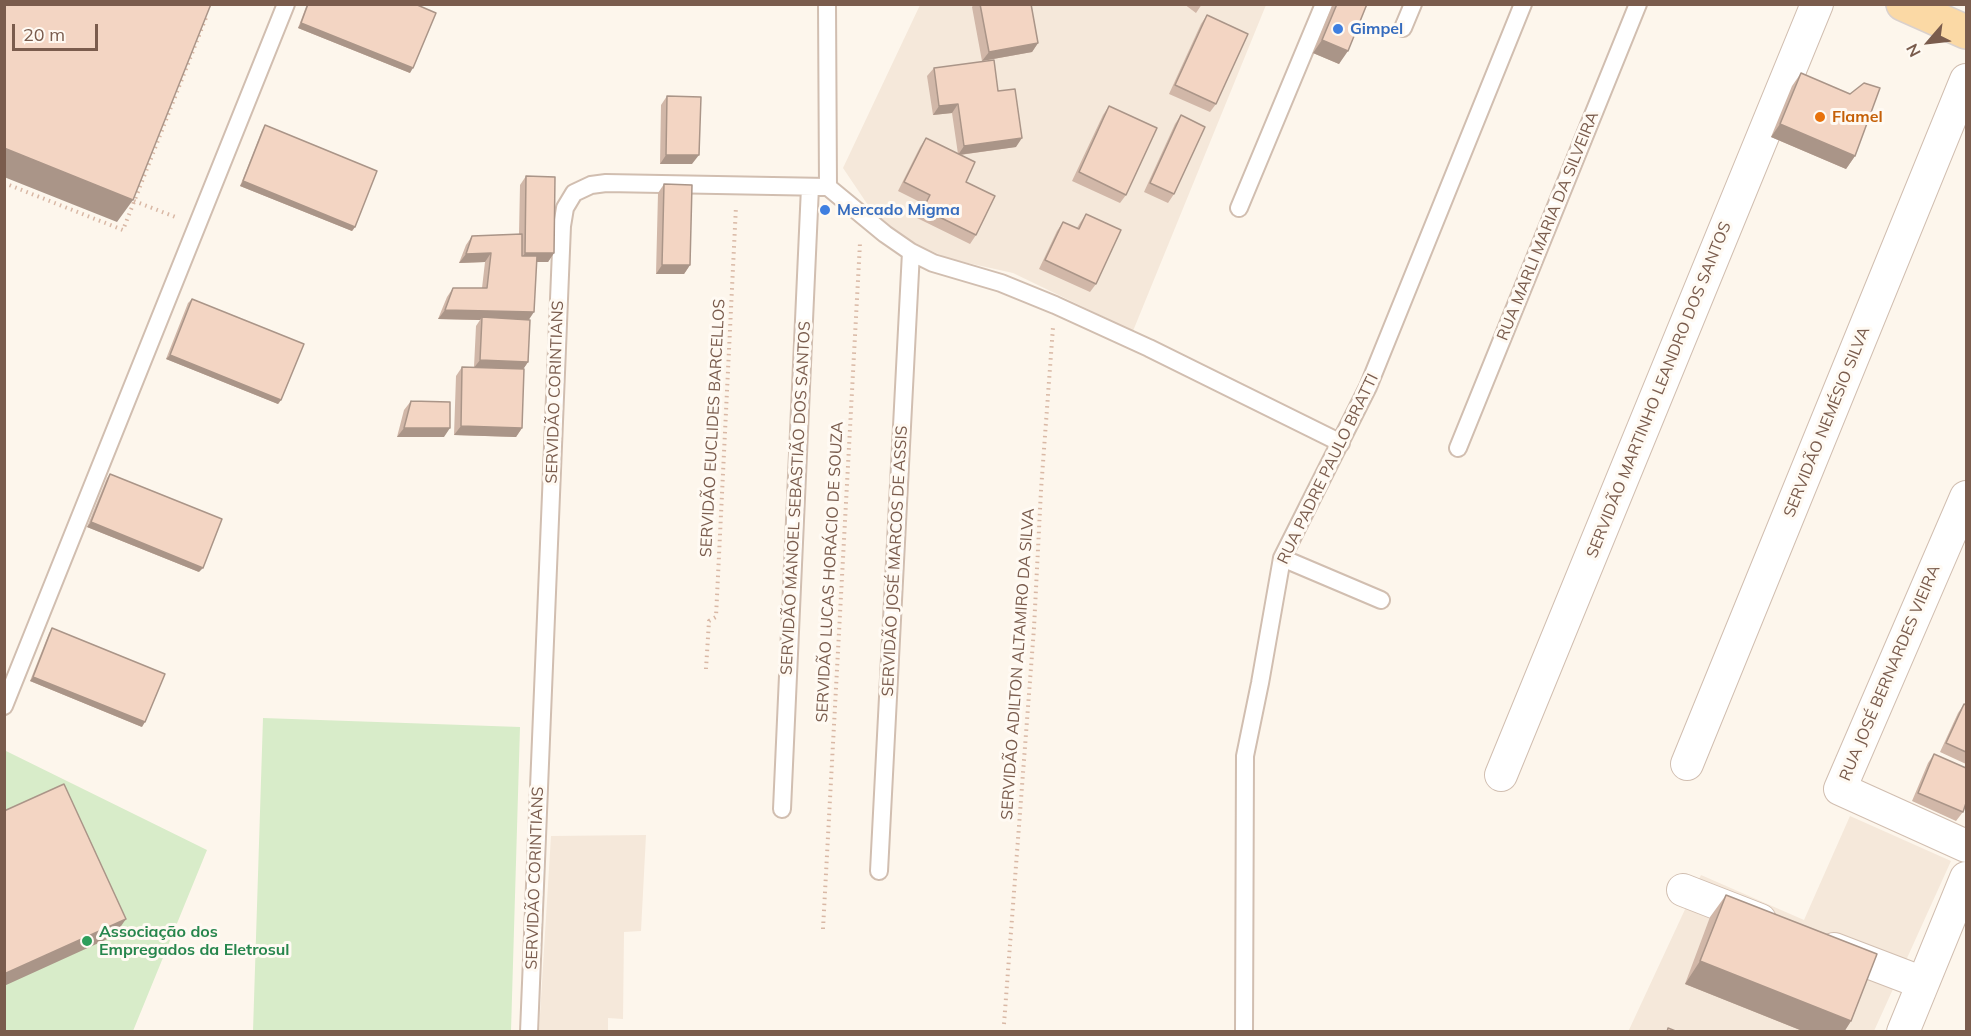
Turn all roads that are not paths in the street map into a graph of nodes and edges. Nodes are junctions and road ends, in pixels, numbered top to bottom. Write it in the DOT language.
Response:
graph roads {
  1 [pos="286,4"];
  2 [pos="827,4"];
  3 [pos="1324,4"];
  4 [pos="1413,4"];
  5 [pos="1523,4"];
  6 [pos="1638,4"];
  7 [pos="1817,4"];
  8 [pos="1903,4"];
  9 [pos="1403,28"];
  10 [pos="1966,32"];
  11 [pos="1966,80"];
  12 [pos="810,187"];
  13 [pos="828,187"];
  14 [pos="1239,208"];
  15 [pos="911,252"];
  16 [pos="1341,443"];
  17 [pos="1458,448"];
  18 [pos="1966,496"];
  19 [pos="1282,558"];
  20 [pos="1381,600"];
  21 [pos="4,706"];
  22 [pos="1688,764"];
  23 [pos="1501,775"];
  24 [pos="782,809"];
  25 [pos="1966,846"];
  26 [pos="879,871"];
  27 [pos="1966,878"];
  28 [pos="1683,890"];
  29 [pos="1923,983"];
  30 [pos="529,1032"];
  31 [pos="1244,1032"];
  32 [pos="1903,1032"];
  1 -- 21 [label="lane"];
  2 -- 13 [label="lane"];
  3 -- 14 [label="lane"];
  4 -- 9 [label="lane"];
  5 -- 16 [label="lane, RUA PADRE PAULO BRATTI"];
  6 -- 17 [label="lane, RUA MARLI MARIA DA SILVEIRA"];
  7 -- 23 [label="street, SERVIDÃO MARTINHO LEANDRO DOS SANTOS"];
  8 -- 10 [label="main road"];
  11 -- 22 [label="street, SERVIDÃO NEMÉSIO SILVA"];
  12 -- 13 [label="lane, SERVIDÃO CORINTIANS"];
  12 -- 24 [label="lane, SERVIDÃO MANOEL SEBASTIÃO DOS SANTOS"];
  12 -- 30 [label="lane, SERVIDÃO CORINTIANS"];
  13 -- 15 [label="lane"];
  15 -- 16 [label="lane"];
  15 -- 26 [label="lane, SERVIDÃO JOSÉ MARCOS DE ASSIS"];
  16 -- 19 [label="lane, RUA PADRE PAULO BRATTI"];
  18 -- 25 [label="street, RUA JOSÉ BERNARDES VIEIRA"];
  19 -- 20 [label="lane"];
  19 -- 31 [label="lane, RUA PADRE PAULO BRATTI"];
  27 -- 29 [label="street"];
  28 -- 29 [label="street"];
  29 -- 32 [label="street"];
}
